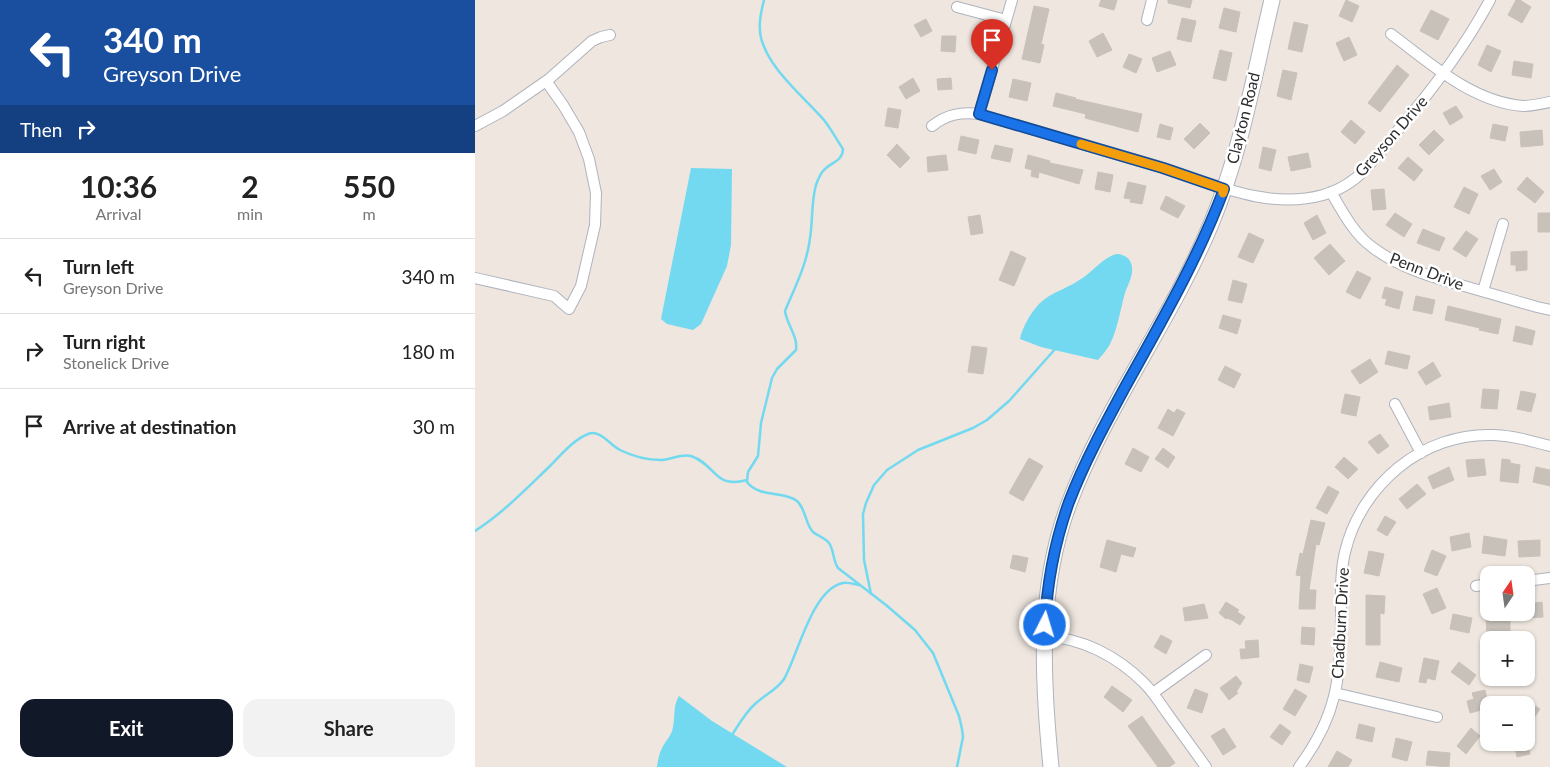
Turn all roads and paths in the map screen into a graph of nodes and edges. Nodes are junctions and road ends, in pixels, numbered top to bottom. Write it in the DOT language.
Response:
graph roads {
  1 [pos="1012,0"];
  2 [pos="1151,0"];
  3 [pos="1273,0"];
  4 [pos="1491,0"];
  5 [pos="957,7"];
  6 [pos="1006,20"];
  7 [pos="1147,20"];
  8 [pos="1391,34"];
  9 [pos="610,35"];
  10 [pos="1443,73"];
  11 [pos="546,82"];
  12 [pos="1550,102"];
  13 [pos="979,114"];
  14 [pos="475,126"];
  15 [pos="932,126"];
  16 [pos="1224,189"];
  17 [pos="1331,192"];
  18 [pos="1503,224"];
  19 [pos="475,278"];
  20 [pos="1483,292"];
  21 [pos="1550,310"];
  22 [pos="1395,404"];
  23 [pos="1550,446"];
  24 [pos="1421,453"];
  25 [pos="1550,578"];
  26 [pos="1535,580"];
  27 [pos="1480,585"];
  28 [pos="1476,586"];
  29 [pos="1044,636"];
  30 [pos="1206,656"];
  31 [pos="1153,693"];
  32 [pos="1335,693"];
  33 [pos="1437,717"];
  34 [pos="1051,767"];
  35 [pos="1205,767"];
  36 [pos="1299,767"];
  1 -- 6 [label="street"];
  2 -- 7 [label="street"];
  3 -- 16 [label="street, Clayton Road"];
  4 -- 10 [label="street, Greyson Drive"];
  5 -- 6 [label="street"];
  6 -- 13 [label="street"];
  8 -- 10 [label="street"];
  9 -- 11 [label="street"];
  10 -- 12 [label="street"];
  10 -- 17 [label="street, Greyson Drive"];
  11 -- 14 [label="street"];
  11 -- 19 [label="street"];
  13 -- 15 [label="street, Greyson Drive"];
  13 -- 16 [label="street, Greyson Drive"];
  16 -- 17 [label="street, Greyson Drive"];
  16 -- 29 [label="street, Clayton Road"];
  17 -- 20 [label="street, Penn Drive"];
  18 -- 20 [label="street"];
  20 -- 21 [label="street, Penn Drive"];
  22 -- 24 [label="street"];
  23 -- 24 [label="street, Chadburn Drive"];
  24 -- 32 [label="street, Chadburn Drive"];
  25 -- 26 [label="street"];
  27 -- 28 [label="street"];
  29 -- 31 [label="street"];
  29 -- 34 [label="street, Clayton Road"];
  30 -- 31 [label="street"];
  31 -- 35 [label="street"];
  32 -- 33 [label="street"];
  32 -- 36 [label="street, Chadburn Drive"];
}
